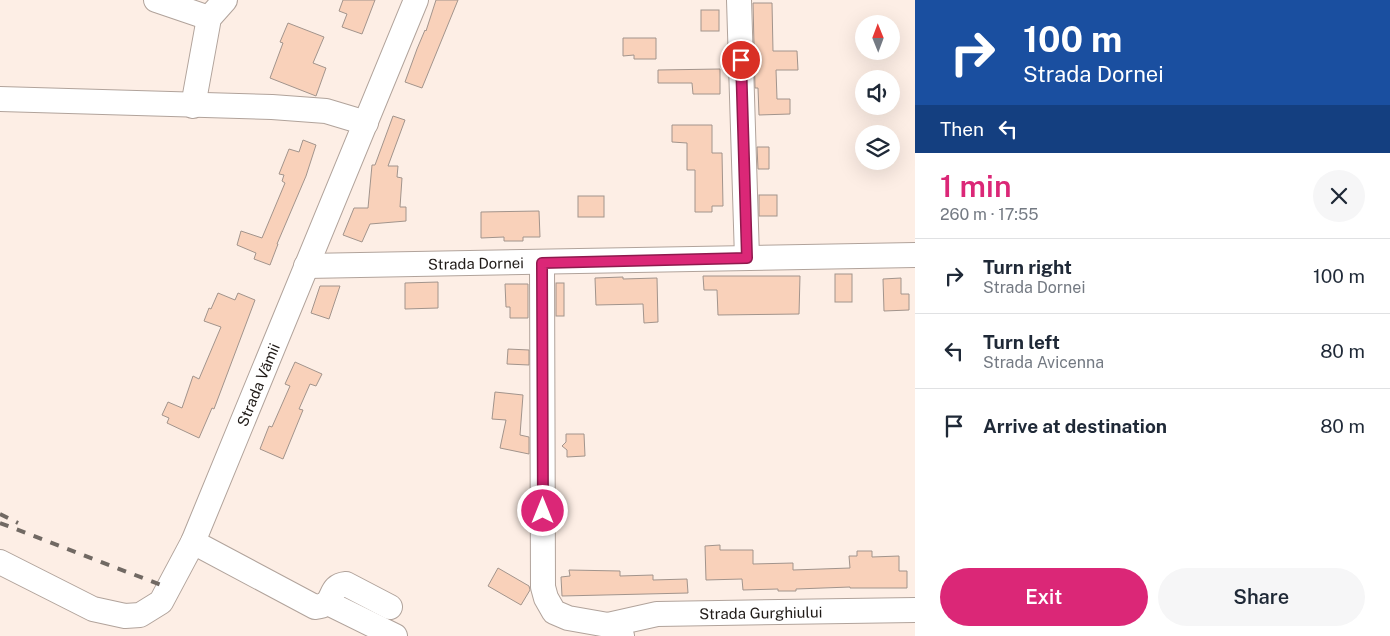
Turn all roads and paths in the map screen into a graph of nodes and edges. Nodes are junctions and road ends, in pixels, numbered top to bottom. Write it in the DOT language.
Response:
graph roads {
  1 [pos="156,0"];
  2 [pos="225,0"];
  3 [pos="416,0"];
  4 [pos="739,0"];
  5 [pos="210,18"];
  6 [pos="0,99"];
  7 [pos="192,106"];
  8 [pos="366,123"];
  9 [pos="915,256"];
  10 [pos="747,258"];
  11 [pos="542,263"];
  12 [pos="306,266"];
  13 [pos="193,542"];
  14 [pos="0,562"];
  15 [pos="328,602"];
  16 [pos="390,607"];
  17 [pos="915,610"];
  18 [pos="615,630"];
  19 [pos="395,636"];
  1 -- 5 [label="street"];
  2 -- 5 [label="street"];
  3 -- 8 [label="street, Strada Vămii"];
  4 -- 10 [label="street"];
  5 -- 7 [label="street"];
  6 -- 7 [label="street"];
  7 -- 8 [label="street"];
  8 -- 12 [label="street, Strada Vămii"];
  9 -- 10 [label="street, Strada Dornei"];
  10 -- 11 [label="street, Strada Dornei"];
  11 -- 12 [label="street, Strada Dornei"];
  11 -- 18 [label="street"];
  12 -- 13 [label="street, Strada Vămii"];
  13 -- 14 [label="street, Strada Vămii"];
  13 -- 15 [label="street"];
  15 -- 16 [label="street"];
  15 -- 19 [label="street"];
  17 -- 18 [label="street, Strada Gurghiului"];
}
